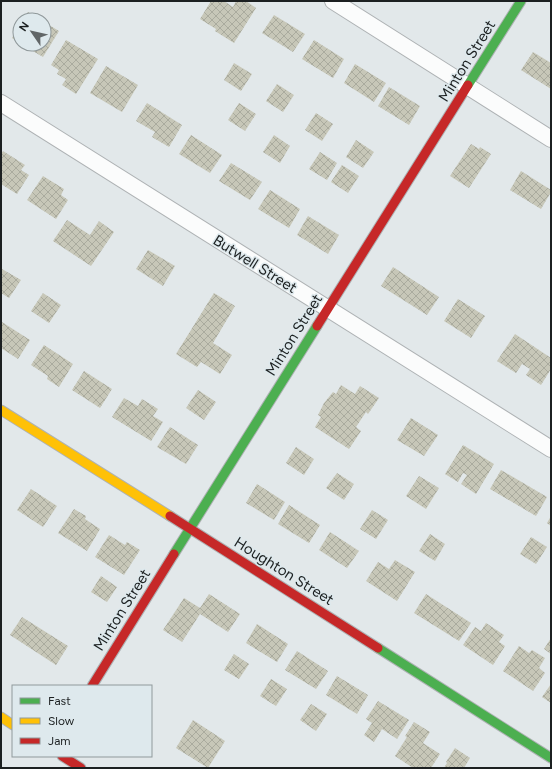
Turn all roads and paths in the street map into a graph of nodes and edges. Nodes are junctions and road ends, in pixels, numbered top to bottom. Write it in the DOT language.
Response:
graph roads {
  1 [pos="333,1"];
  2 [pos="522,1"];
  3 [pos="467,86"];
  4 [pos="1,103"];
  5 [pos="551,139"];
  6 [pos="327,309"];
  7 [pos="1,410"];
  8 [pos="551,449"];
  9 [pos="190,528"];
  10 [pos="93,685"];
  11 [pos="1,717"];
  12 [pos="12,724"];
  13 [pos="64,757"];
  14 [pos="551,758"];
  15 [pos="81,768"];
  1 -- 3 [label="street"];
  2 -- 3 [label="street, Minton Street"];
  3 -- 5 [label="street"];
  3 -- 6 [label="street, Minton Street"];
  4 -- 6 [label="street, Butwell Street"];
  6 -- 8 [label="street, Butwell Street"];
  6 -- 9 [label="street, Minton Street"];
  7 -- 9 [label="street, Houghton Street"];
  9 -- 10 [label="street, Minton Street"];
  9 -- 14 [label="street, Houghton Street"];
  11 -- 12 [label="street"];
  13 -- 15 [label="street"];
}
